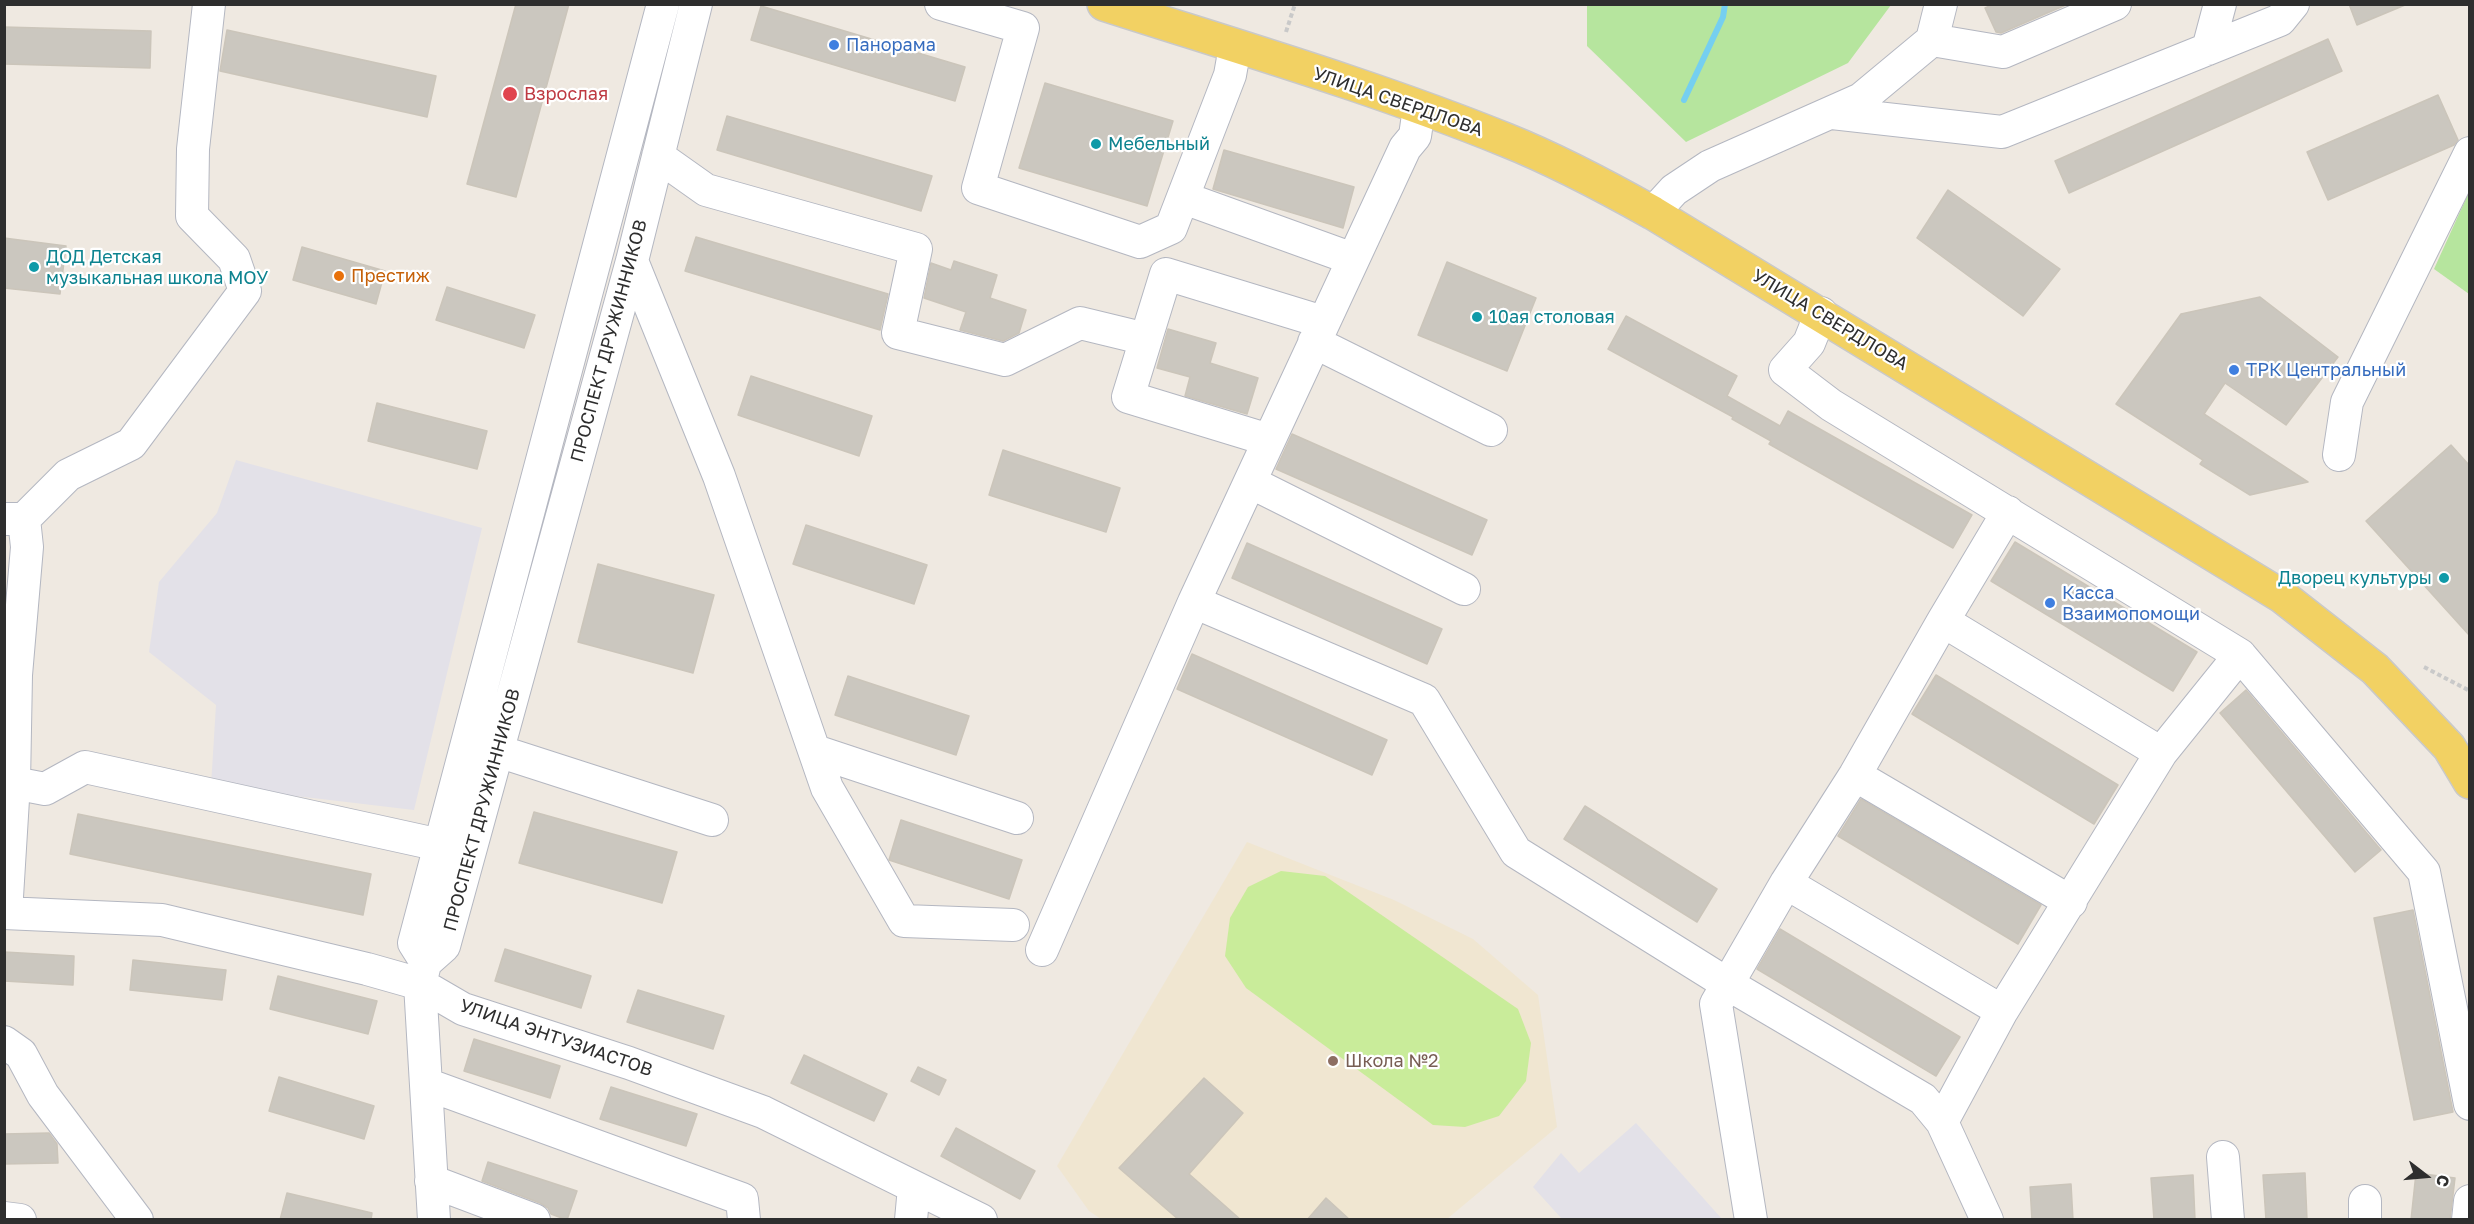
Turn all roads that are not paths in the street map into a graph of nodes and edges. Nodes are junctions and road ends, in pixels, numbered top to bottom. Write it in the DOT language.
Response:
graph roads {
  1 [pos="209,4"];
  2 [pos="663,4"];
  3 [pos="696,4"];
  4 [pos="941,4"];
  5 [pos="1104,4"];
  6 [pos="1941,4"];
  7 [pos="2115,4"];
  8 [pos="2220,4"];
  9 [pos="2293,4"];
  10 [pos="1932,40"];
  11 [pos="1235,46"];
  12 [pos="2208,49"];
  13 [pos="1419,108"];
  14 [pos="1832,113"];
  15 [pos="2469,153"];
  16 [pos="658,156"];
  17 [pos="1184,198"];
  18 [pos="1653,213"];
  19 [pos="1353,259"];
  20 [pos="632,261"];
  21 [pos="1821,313"];
  22 [pos="1319,332"];
  23 [pos="1146,339"];
  24 [pos="1491,430"];
  25 [pos="1269,440"];
  26 [pos="2339,455"];
  27 [pos="1250,482"];
  28 [pos="2008,512"];
  29 [pos="14,519"];
  30 [pos="1464,589"];
  31 [pos="1194,602"];
  32 [pos="1943,621"];
  33 [pos="2240,656"];
  34 [pos="10,675"];
  35 [pos="498,752"];
  36 [pos="815,752"];
  37 [pos="2161,753"];
  38 [pos="1855,775"];
  39 [pos="2469,782"];
  40 [pos="14,783"];
  41 [pos="1017,818"];
  42 [pos="712,820"];
  43 [pos="8,823"];
  44 [pos="440,845"];
  45 [pos="1786,884"];
  46 [pos="2071,902"];
  47 [pos="5,913"];
  48 [pos="1013,925"];
  49 [pos="1042,950"];
  50 [pos="423,973"];
  51 [pos="1726,982"];
  52 [pos="2002,1011"];
  53 [pos="4,1042"];
  54 [pos="426,1084"];
  55 [pos="2469,1104"];
  56 [pos="1941,1122"];
  57 [pos="2223,1157"];
  58 [pos="431,1181"];
  59 [pos="914,1187"];
  60 [pos="2469,1201"];
  61 [pos="4,1218"];
  62 [pos="20,1220"];
  63 [pos="137,1220"];
  64 [pos="434,1220"];
  65 [pos="534,1220"];
  66 [pos="744,1220"];
  67 [pos="911,1220"];
  68 [pos="981,1220"];
  69 [pos="1751,1220"];
  70 [pos="1987,1220"];
  71 [pos="2228,1220"];
  72 [pos="2468,1220"];
  1 -- 29 [label="street"];
  2 -- 44 [label="street, ПРОСПЕКТ ДРУЖИННИКОВ"];
  3 -- 16 [label="street, ПРОСПЕКТ ДРУЖИННИКОВ"];
  4 -- 17 [label="street"];
  5 -- 11 [label="main road, УЛИЦА СВЕРДЛОВА"];
  6 -- 10 [label="street"];
  7 -- 10 [label="street"];
  8 -- 12 [label="street"];
  9 -- 12 [label="street"];
  10 -- 14 [label="street"];
  11 -- 13 [label="main road, УЛИЦА СВЕРДЛОВА"];
  11 -- 17 [label="street"];
  12 -- 14 [label="street"];
  13 -- 18 [label="main road, УЛИЦА СВЕРДЛОВА"];
  13 -- 19 [label="street"];
  14 -- 18 [label="street"];
  15 -- 26 [label="street"];
  16 -- 20 [label="street, ПРОСПЕКТ ДРУЖИННИКОВ"];
  16 -- 23 [label="street"];
  17 -- 19 [label="street"];
  18 -- 21 [label="main road, УЛИЦА СВЕРДЛОВА"];
  19 -- 22 [label="street"];
  20 -- 35 [label="street, ПРОСПЕКТ ДРУЖИННИКОВ"];
  20 -- 36 [label="street"];
  21 -- 28 [label="street"];
  21 -- 39 [label="main road, УЛИЦА СВЕРДЛОВА"];
  22 -- 23 [label="street"];
  22 -- 24 [label="street"];
  22 -- 25 [label="street"];
  23 -- 25 [label="street"];
  25 -- 27 [label="street"];
  27 -- 30 [label="street"];
  27 -- 31 [label="street"];
  28 -- 32 [label="street"];
  28 -- 33 [label="street"];
  29 -- 34 [label="street"];
  31 -- 49 [label="street"];
  31 -- 51 [label="street"];
  32 -- 37 [label="street"];
  32 -- 38 [label="street"];
  33 -- 37 [label="street"];
  33 -- 55 [label="street"];
  34 -- 40 [label="street"];
  35 -- 42 [label="street"];
  35 -- 50 [label="street, ПРОСПЕКТ ДРУЖИННИКОВ"];
  36 -- 41 [label="street"];
  36 -- 48 [label="street"];
  37 -- 46 [label="street"];
  38 -- 45 [label="street"];
  38 -- 46 [label="street"];
  40 -- 43 [label="street"];
  40 -- 44 [label="street"];
  43 -- 47 [label="street"];
  44 -- 50 [label="street, ПРОСПЕКТ ДРУЖИННИКОВ"];
  45 -- 51 [label="street"];
  45 -- 52 [label="street"];
  46 -- 52 [label="street"];
  47 -- 50 [label="street, УЛИЦА ЭНТУЗИАСТОВ"];
  50 -- 54 [label="street"];
  50 -- 59 [label="street, УЛИЦА ЭНТУЗИАСТОВ"];
  51 -- 56 [label="street"];
  51 -- 69 [label="street"];
  52 -- 56 [label="street"];
  53 -- 63 [label="street"];
  54 -- 58 [label="street"];
  54 -- 66 [label="street"];
  56 -- 70 [label="street"];
  57 -- 71 [label="street"];
  58 -- 64 [label="street"];
  58 -- 65 [label="street"];
  59 -- 67 [label="street"];
  59 -- 68 [label="street, УЛИЦА ЭНТУЗИАСТОВ"];
  60 -- 72 [label="street"];
  61 -- 62 [label="street"];
}
